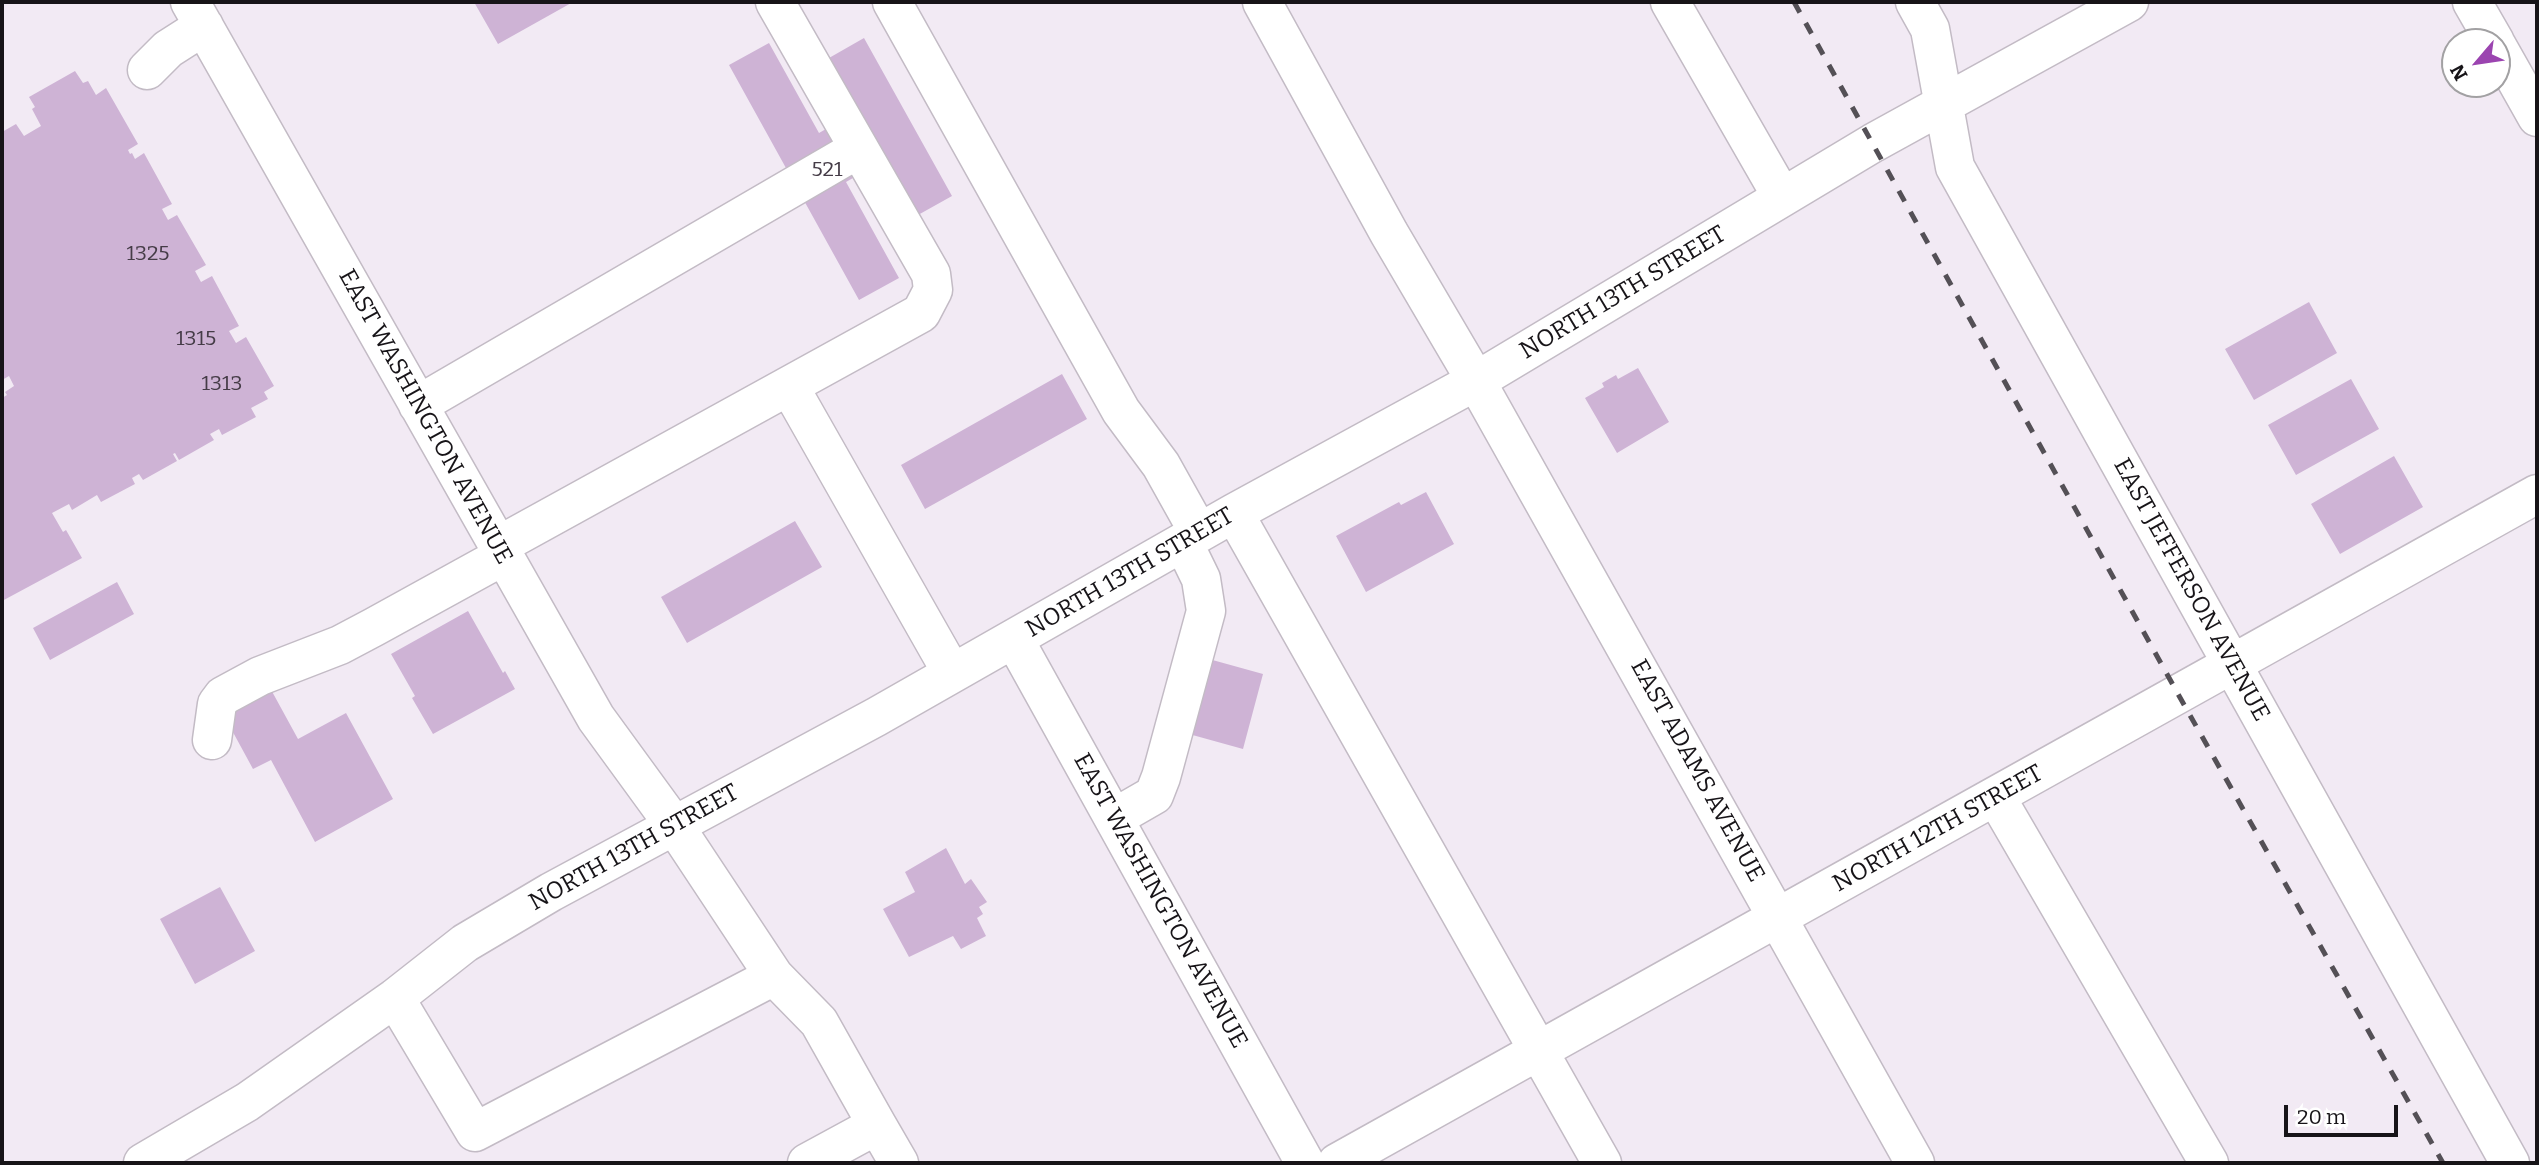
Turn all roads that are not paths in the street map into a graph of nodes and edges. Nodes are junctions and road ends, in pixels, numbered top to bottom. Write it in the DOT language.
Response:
graph roads {
  1 [pos="775,2"];
  2 [pos="892,2"];
  3 [pos="1262,2"];
  4 [pos="1670,2"];
  5 [pos="1915,2"];
  6 [pos="2129,2"];
  7 [pos="2472,2"];
  8 [pos="197,14"];
  9 [pos="2487,28"];
  10 [pos="147,70"];
  11 [pos="2511,71"];
  12 [pos="1944,104"];
  13 [pos="2537,117"];
  14 [pos="858,149"];
  15 [pos="1782,197"];
  16 [pos="1476,381"];
  17 [pos="789,386"];
  18 [pos="418,405"];
  19 [pos="2537,494"];
  20 [pos="1234,513"];
  21 [pos="1191,538"];
  22 [pos="501,551"];
  23 [pos="1014,639"];
  24 [pos="2232,665"];
  25 [pos="952,673"];
  26 [pos="212,740"];
  27 [pos="1996,797"];
  28 [pos="1114,818"];
  29 [pos="674,825"];
  30 [pos="1780,918"];
  31 [pos="774,976"];
  32 [pos="395,998"];
  33 [pos="1539,1051"];
  34 [pos="877,1125"];
  35 [pos="143,1163"];
  36 [pos="807,1163"];
  37 [pos="899,1163"];
  38 [pos="1305,1163"];
  39 [pos="1337,1163"];
  40 [pos="1602,1163"];
  41 [pos="1915,1163"];
  42 [pos="2208,1163"];
  43 [pos="2510,1163"];
  1 -- 14 [label="street"];
  2 -- 21 [label="street"];
  3 -- 16 [label="street, EAST ADAMS AVENUE"];
  4 -- 15 [label="street"];
  5 -- 12 [label="street, EAST JEFFERSON AVENUE"];
  6 -- 12 [label="street, NORTH 13TH STREET"];
  7 -- 9 [label="street"];
  8 -- 10 [label="street"];
  8 -- 18 [label="street, EAST WASHINGTON AVENUE"];
  11 -- 13 [label="street"];
  12 -- 15 [label="street, NORTH 13TH STREET"];
  12 -- 24 [label="street, EAST JEFFERSON AVENUE"];
  14 -- 17 [label="street"];
  14 -- 18 [label="street"];
  15 -- 16 [label="street, NORTH 13TH STREET"];
  16 -- 20 [label="street, NORTH 13TH STREET"];
  16 -- 30 [label="street, EAST ADAMS AVENUE"];
  17 -- 22 [label="street"];
  17 -- 25 [label="street"];
  18 -- 22 [label="street, EAST WASHINGTON AVENUE"];
  19 -- 24 [label="street, NORTH 12TH STREET"];
  20 -- 21 [label="street, NORTH 13TH STREET"];
  20 -- 33 [label="street"];
  21 -- 23 [label="street, NORTH 13TH STREET"];
  21 -- 28 [label="street"];
  22 -- 26 [label="street"];
  22 -- 29 [label="street, EAST WASHINGTON AVENUE"];
  23 -- 25 [label="street, NORTH 13TH STREET"];
  23 -- 28 [label="street, EAST WASHINGTON AVENUE"];
  24 -- 27 [label="street, NORTH 12TH STREET"];
  24 -- 43 [label="street, EAST JEFFERSON AVENUE"];
  25 -- 29 [label="street, NORTH 13TH STREET"];
  27 -- 30 [label="street, NORTH 12TH STREET"];
  27 -- 42 [label="street"];
  28 -- 38 [label="street, EAST WASHINGTON AVENUE"];
  29 -- 31 [label="street, EAST WASHINGTON AVENUE"];
  29 -- 32 [label="street, NORTH 13TH STREET"];
  30 -- 33 [label="street, NORTH 12TH STREET"];
  30 -- 41 [label="street, EAST ADAMS AVENUE"];
  31 -- 32 [label="street"];
  31 -- 34 [label="street, EAST WASHINGTON AVENUE"];
  32 -- 35 [label="street, NORTH 13TH STREET"];
  33 -- 39 [label="street, NORTH 12TH STREET"];
  33 -- 40 [label="street"];
  34 -- 36 [label="street"];
  34 -- 37 [label="street, EAST WASHINGTON AVENUE"];
}
